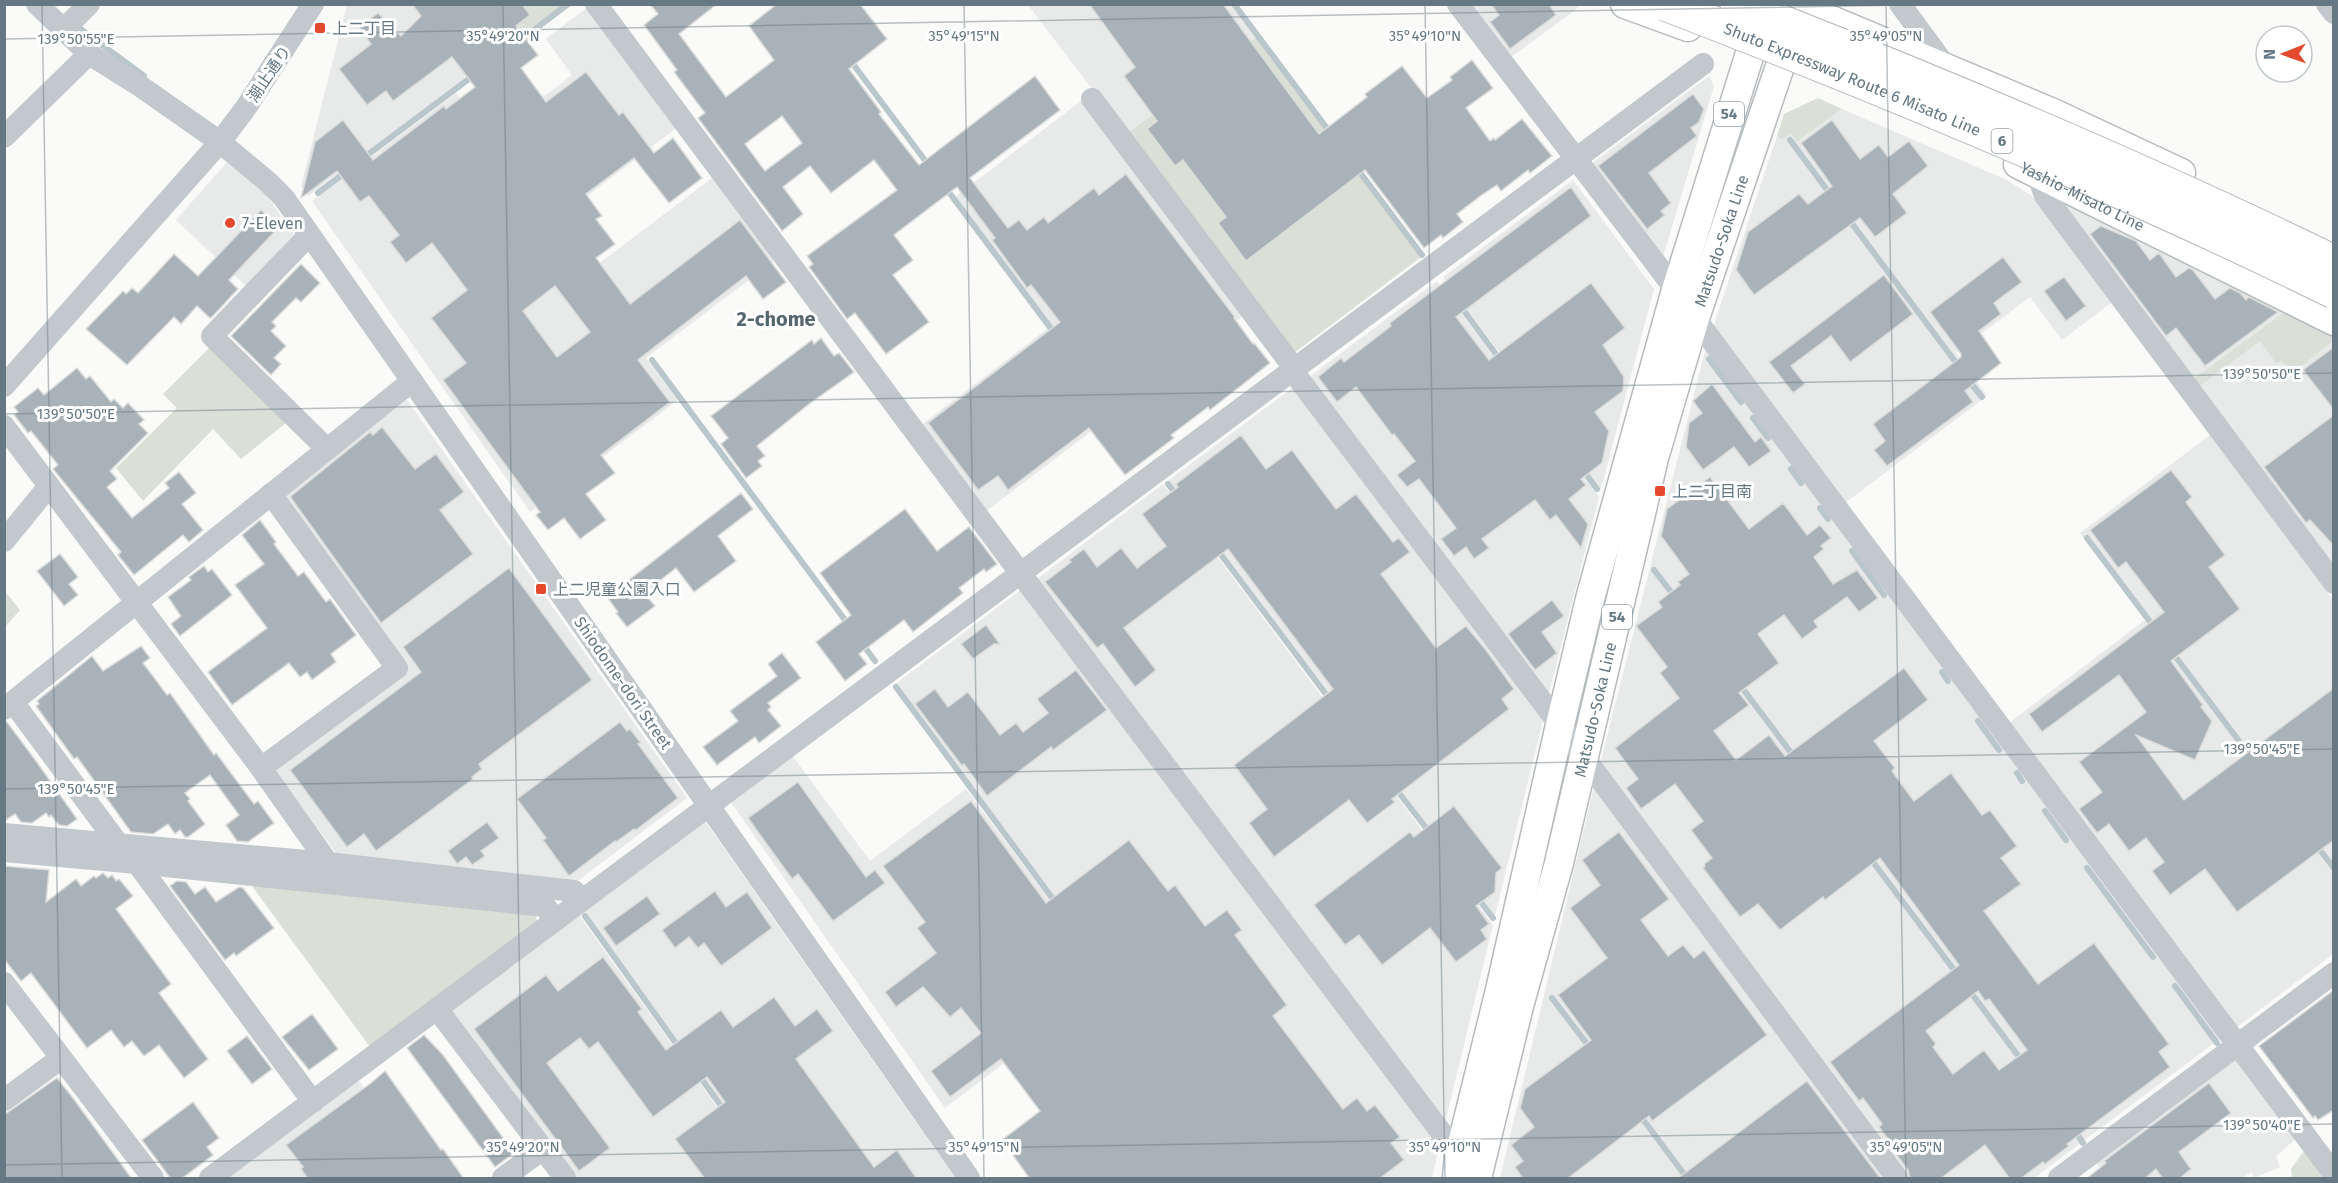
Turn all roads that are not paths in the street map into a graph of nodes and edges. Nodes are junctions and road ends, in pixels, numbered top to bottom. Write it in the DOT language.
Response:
graph roads {
  1 [pos="37,4"];
  2 [pos="89,4"];
  3 [pos="314,4"];
  4 [pos="596,4"];
  5 [pos="1458,4"];
  6 [pos="1624,4"];
  7 [pos="1665,4"];
  8 [pos="1702,4"];
  9 [pos="1737,4"];
  10 [pos="1765,4"];
  11 [pos="1900,4"];
  12 [pos="2327,4"];
  13 [pos="1791,5"];
  14 [pos="2334,13"];
  15 [pos="63,30"];
  16 [pos="1753,40"];
  17 [pos="1784,49"];
  18 [pos="89,54"];
  19 [pos="1703,64"];
  20 [pos="1947,68"];
  21 [pos="1092,99"];
  22 [pos="2053,113"];
  23 [pos="4,137"];
  24 [pos="220,142"];
  25 [pos="1576,159"];
  26 [pos="2037,173"];
  27 [pos="309,235"];
  28 [pos="2334,248"];
  29 [pos="2334,262"];
  30 [pos="1676,290"];
  31 [pos="2334,292"];
  32 [pos="1695,318"];
  33 [pos="2334,321"];
  34 [pos="1293,369"];
  35 [pos="412,381"];
  36 [pos="4,386"];
  37 [pos="4,426"];
  38 [pos="327,449"];
  39 [pos="49,486"];
  40 [pos="271,494"];
  41 [pos="4,541"];
  42 [pos="1021,574"];
  43 [pos="2334,583"];
  44 [pos="136,601"];
  45 [pos="9,705"];
  46 [pos="1560,724"];
  47 [pos="1584,757"];
  48 [pos="261,768"];
  49 [pos="709,806"];
  50 [pos="4,834"];
  51 [pos="4,851"];
  52 [pos="127,854"];
  53 [pos="328,862"];
  54 [pos="582,900"];
  55 [pos="555,920"];
  56 [pos="2334,972"];
  57 [pos="4,983"];
  58 [pos="437,1009"];
  59 [pos="2236,1046"];
  60 [pos="60,1059"];
  61 [pos="4,1100"];
  62 [pos="313,1102"];
  63 [pos="543,1149"];
  64 [pos="1458,1167"];
  65 [pos="2334,1174"];
  66 [pos="153,1179"];
  67 [pos="210,1179"];
  68 [pos="502,1179"];
  69 [pos="565,1179"];
  70 [pos="969,1179"];
  71 [pos="1477,1179"];
  72 [pos="1897,1179"];
  73 [pos="2059,1179"];
  1 -- 15 [label="street, Shiodome-dori Street"];
  2 -- 15 [label="street"];
  3 -- 24 [label="street, 潮止通り"];
  4 -- 42 [label="street"];
  5 -- 25 [label="street"];
  6 -- 16 [label="main road"];
  7 -- 31 [label="highway, Shuto Expressway Route 6 Misato Line / 6, bridge"];
  8 -- 16 [label="main road"];
  9 -- 29 [label="highway, Shuto Expressway Route 6 Misato Line / 6, bridge"];
  10 -- 16 [label="main road, Matsudo-Soka Line / 54"];
  11 -- 20 [label="street"];
  12 -- 14 [label="street"];
  13 -- 17 [label="main road"];
  13 -- 20 [label="main road"];
  15 -- 18 [label="street, Shiodome-dori Street"];
  16 -- 17 [label="main road"];
  16 -- 30 [label="main road, Matsudo-Soka Line / 54"];
  17 -- 26 [label="main road, Yashio-Misato Line"];
  17 -- 32 [label="main road, Matsudo-Soka Line / 54"];
  18 -- 23 [label="street"];
  18 -- 24 [label="street, Shiodome-dori Street"];
  19 -- 25 [label="street"];
  20 -- 22 [label="main road"];
  21 -- 34 [label="street"];
  22 -- 26 [label="street"];
  22 -- 28 [label="main road"];
  24 -- 27 [label="street, Shiodome-dori Street"];
  24 -- 36 [label="street, 潮止通り"];
  25 -- 30 [label="street"];
  25 -- 34 [label="street"];
  26 -- 33 [label="main road, Yashio-Misato Line"];
  26 -- 43 [label="street"];
  27 -- 35 [label="street, Shiodome-dori Street"];
  27 -- 38 [label="street"];
  30 -- 46 [label="main road, Matsudo-Soka Line / 54"];
  32 -- 47 [label="main road, Matsudo-Soka Line / 54"];
  32 -- 59 [label="street"];
  34 -- 42 [label="street"];
  34 -- 46 [label="street"];
  35 -- 38 [label="street"];
  35 -- 49 [label="street, Shiodome-dori Street"];
  37 -- 39 [label="street"];
  38 -- 40 [label="street"];
  39 -- 41 [label="street"];
  39 -- 44 [label="street"];
  40 -- 44 [label="street"];
  40 -- 48 [label="street"];
  42 -- 49 [label="street"];
  42 -- 64 [label="street"];
  44 -- 45 [label="street"];
  44 -- 48 [label="street"];
  45 -- 52 [label="street"];
  46 -- 47 [label="street"];
  46 -- 64 [label="main road, Matsudo-Soka Line / 54"];
  47 -- 71 [label="main road, Matsudo-Soka Line / 54"];
  47 -- 72 [label="street"];
  48 -- 53 [label="street"];
  49 -- 54 [label="street"];
  49 -- 70 [label="street, Shiodome-dori Street"];
  50 -- 52 [label="street"];
  51 -- 52 [label="street"];
  52 -- 53 [label="street"];
  52 -- 55 [label="street"];
  52 -- 62 [label="street"];
  53 -- 54 [label="street"];
  54 -- 55 [label="street"];
  55 -- 58 [label="street"];
  56 -- 59 [label="street"];
  57 -- 60 [label="street"];
  58 -- 62 [label="street"];
  58 -- 63 [label="street"];
  59 -- 65 [label="street"];
  59 -- 73 [label="street"];
  60 -- 61 [label="street"];
  60 -- 66 [label="street"];
  62 -- 67 [label="street"];
  63 -- 68 [label="street"];
  63 -- 69 [label="street"];
}
